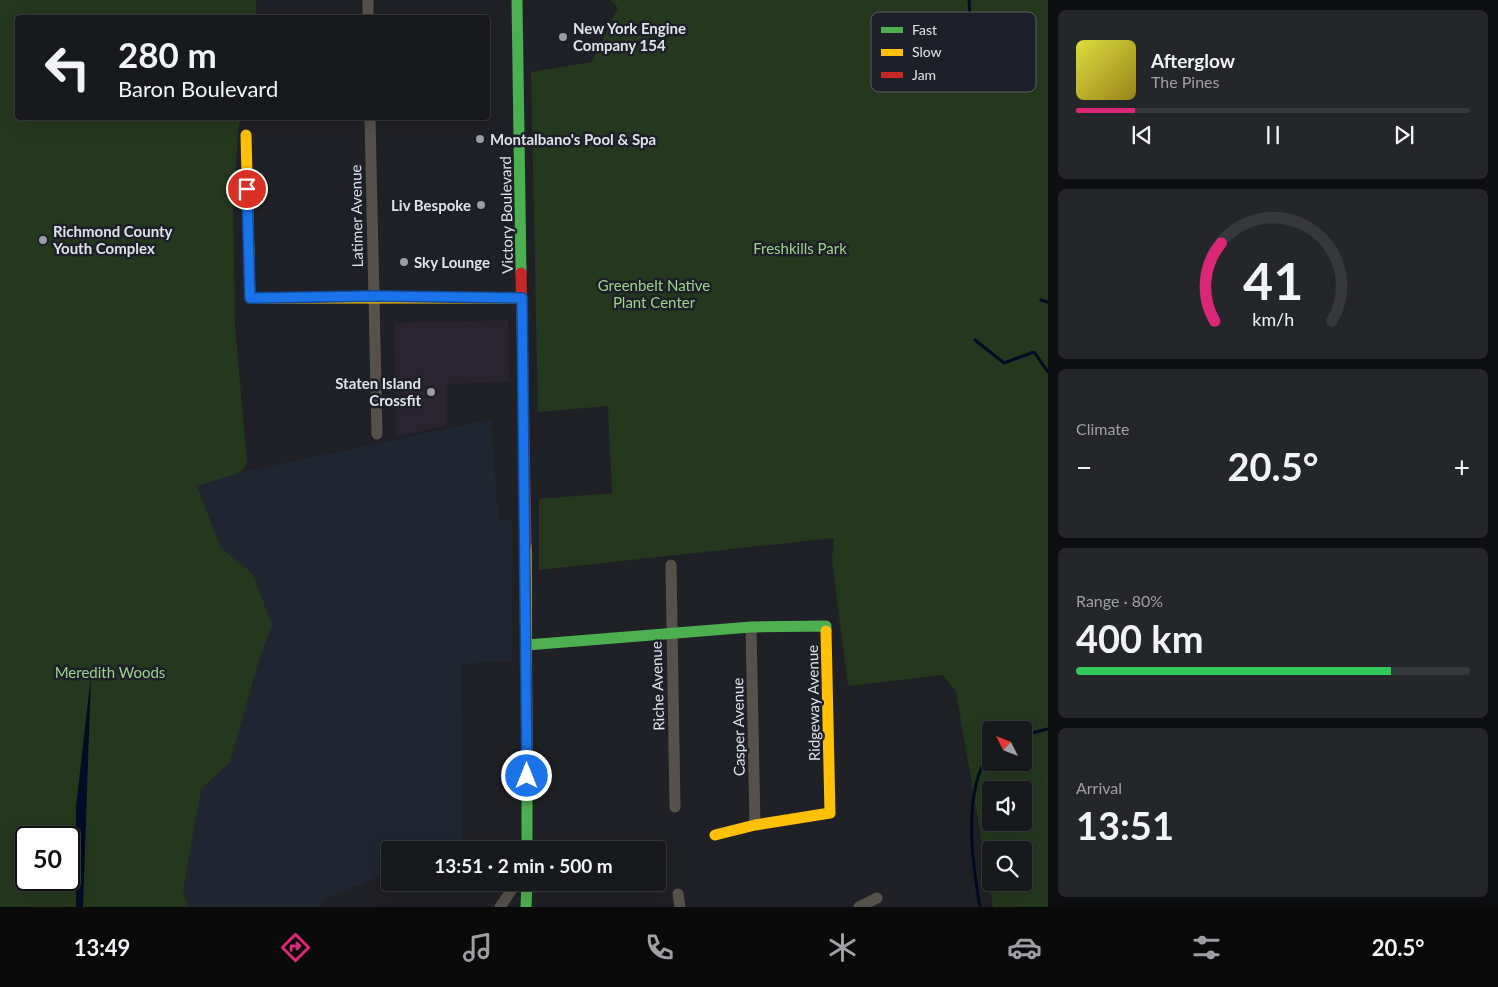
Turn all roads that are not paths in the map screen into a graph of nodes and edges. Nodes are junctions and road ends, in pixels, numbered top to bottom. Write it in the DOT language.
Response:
graph roads {
  1 [pos="368,0"];
  2 [pos="517,0"];
  3 [pos="368,15"];
  4 [pos="370,120"];
  5 [pos="246,135"];
  6 [pos="373,296"];
  7 [pos="522,298"];
  8 [pos="377,434"];
  9 [pos="671,565"];
  10 [pos="752,628"];
  11 [pos="671,634"];
  12 [pos="527,645"];
  13 [pos="675,807"];
  14 [pos="755,825"];
  15 [pos="715,835"];
  16 [pos="527,841"];
  17 [pos="511,891"];
  18 [pos="527,891"];
  19 [pos="678,894"];
  20 [pos="877,898"];
  21 [pos="500,907"];
  22 [pos="526,907"];
  23 [pos="680,907"];
  24 [pos="859,907"];
  1 -- 3 [label="street"];
  2 -- 7 [label="street, Victory Boulevard"];
  4 -- 6 [label="street, Latimer Avenue"];
  5 -- 6 [label="street"];
  6 -- 7 [label="street"];
  6 -- 8 [label="street, Latimer Avenue"];
  7 -- 12 [label="street, Victory Boulevard"];
  9 -- 11 [label="street, Riche Avenue"];
  10 -- 11 [label="street, Ridgeway Avenue"];
  10 -- 14 [label="street, Casper Avenue"];
  10 -- 14 [label="street, Ridgeway Avenue"];
  11 -- 12 [label="street, Ridgeway Avenue"];
  11 -- 13 [label="street, Riche Avenue"];
  12 -- 16 [label="street, Victory Boulevard"];
  14 -- 15 [label="street, Ridgeway Avenue"];
  17 -- 21 [label="street"];
  18 -- 22 [label="street"];
  19 -- 23 [label="street"];
  20 -- 24 [label="street"];
}
